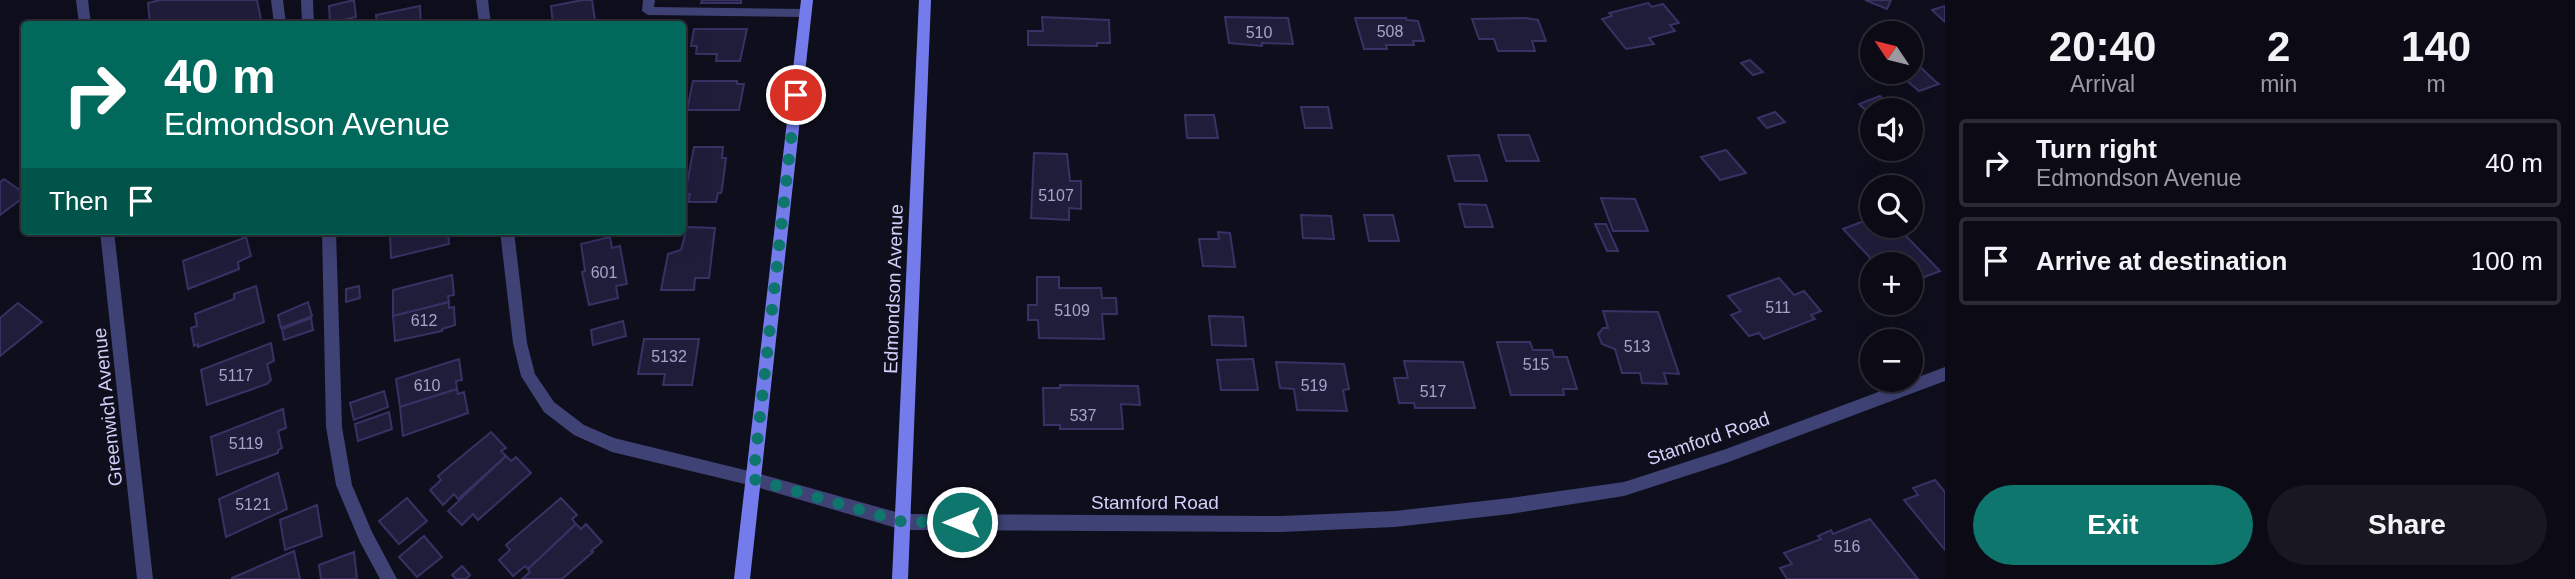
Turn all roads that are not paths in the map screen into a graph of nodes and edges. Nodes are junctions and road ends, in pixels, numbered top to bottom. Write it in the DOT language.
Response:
graph roads {
  1 [pos="82,0"];
  2 [pos="277,0"];
  3 [pos="307,0"];
  4 [pos="482,0"];
  5 [pos="649,0"];
  6 [pos="925,0"];
  7 [pos="806,7"];
  8 [pos="85,21"];
  9 [pos="280,21"];
  10 [pos="308,21"];
  11 [pos="485,21"];
  12 [pos="107,235"];
  13 [pos="329,235"];
  14 [pos="507,235"];
  15 [pos="1945,374"];
  16 [pos="753,479"];
  17 [pos="903,522"];
  18 [pos="145,579"];
  19 [pos="389,579"];
  20 [pos="742,579"];
  21 [pos="900,579"];
  1 -- 8 [label="street"];
  2 -- 9 [label="street"];
  3 -- 10 [label="street"];
  4 -- 11 [label="street"];
  5 -- 7 [label="street"];
  6 -- 17 [label="main road, Edmondson Avenue"];
  7 -- 16 [label="main road"];
  12 -- 18 [label="street, Greenwich Avenue"];
  13 -- 19 [label="street"];
  14 -- 16 [label="street, Stamford Road"];
  15 -- 17 [label="street, Stamford Road"];
  16 -- 17 [label="street, Stamford Road"];
  16 -- 20 [label="main road"];
  17 -- 21 [label="main road, Edmondson Avenue"];
}
